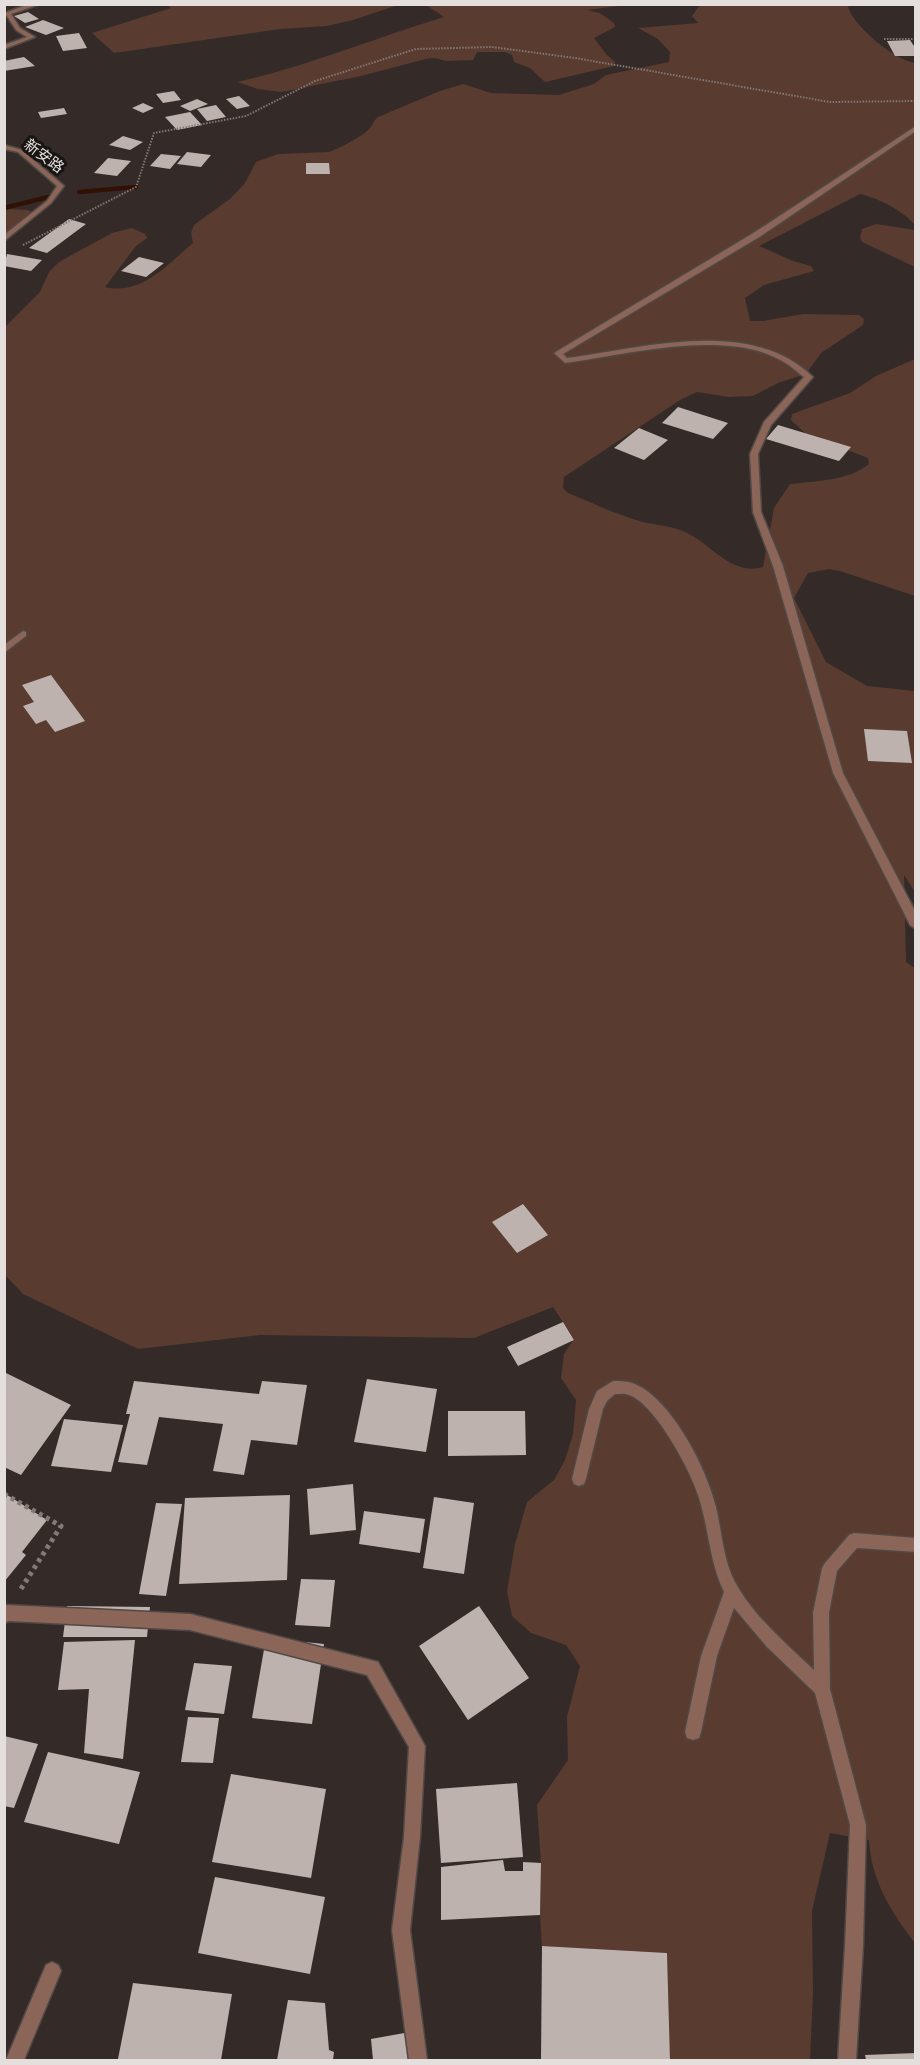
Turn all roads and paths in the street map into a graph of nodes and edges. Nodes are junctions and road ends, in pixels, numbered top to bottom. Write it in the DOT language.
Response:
graph roads {
  1 [pos="37,4"];
  2 [pos="884,39"];
  3 [pos="915,39"];
  4 [pos="4,47"];
  5 [pos="915,101"];
  6 [pos="915,128"];
  7 [pos="4,147"];
  8 [pos="4,239"];
  9 [pos="15,248"];
  10 [pos="23,634"];
  11 [pos="4,650"];
  12 [pos="915,925"];
  13 [pos="579,1479"];
  14 [pos="4,1494"];
  15 [pos="915,1545"];
  16 [pos="732,1592"];
  17 [pos="5,1614"];
  18 [pos="822,1689"];
  19 [pos="693,1732"];
  20 [pos="52,1971"];
  21 [pos="15,2061"];
  22 [pos="418,2061"];
  23 [pos="847,2061"];
  1 -- 4 [label="street"];
  2 -- 3 [label="path"];
  5 -- 9 [label="path"];
  6 -- 12 [label="street"];
  7 -- 8 [label="street, 新安路"];
  10 -- 11 [label="street"];
  13 -- 16 [label="street"];
  14 -- 17 [label="path"];
  15 -- 18 [label="street"];
  16 -- 18 [label="street"];
  16 -- 19 [label="street"];
  17 -- 22 [label="street"];
  18 -- 23 [label="street"];
  20 -- 21 [label="street"];
}
